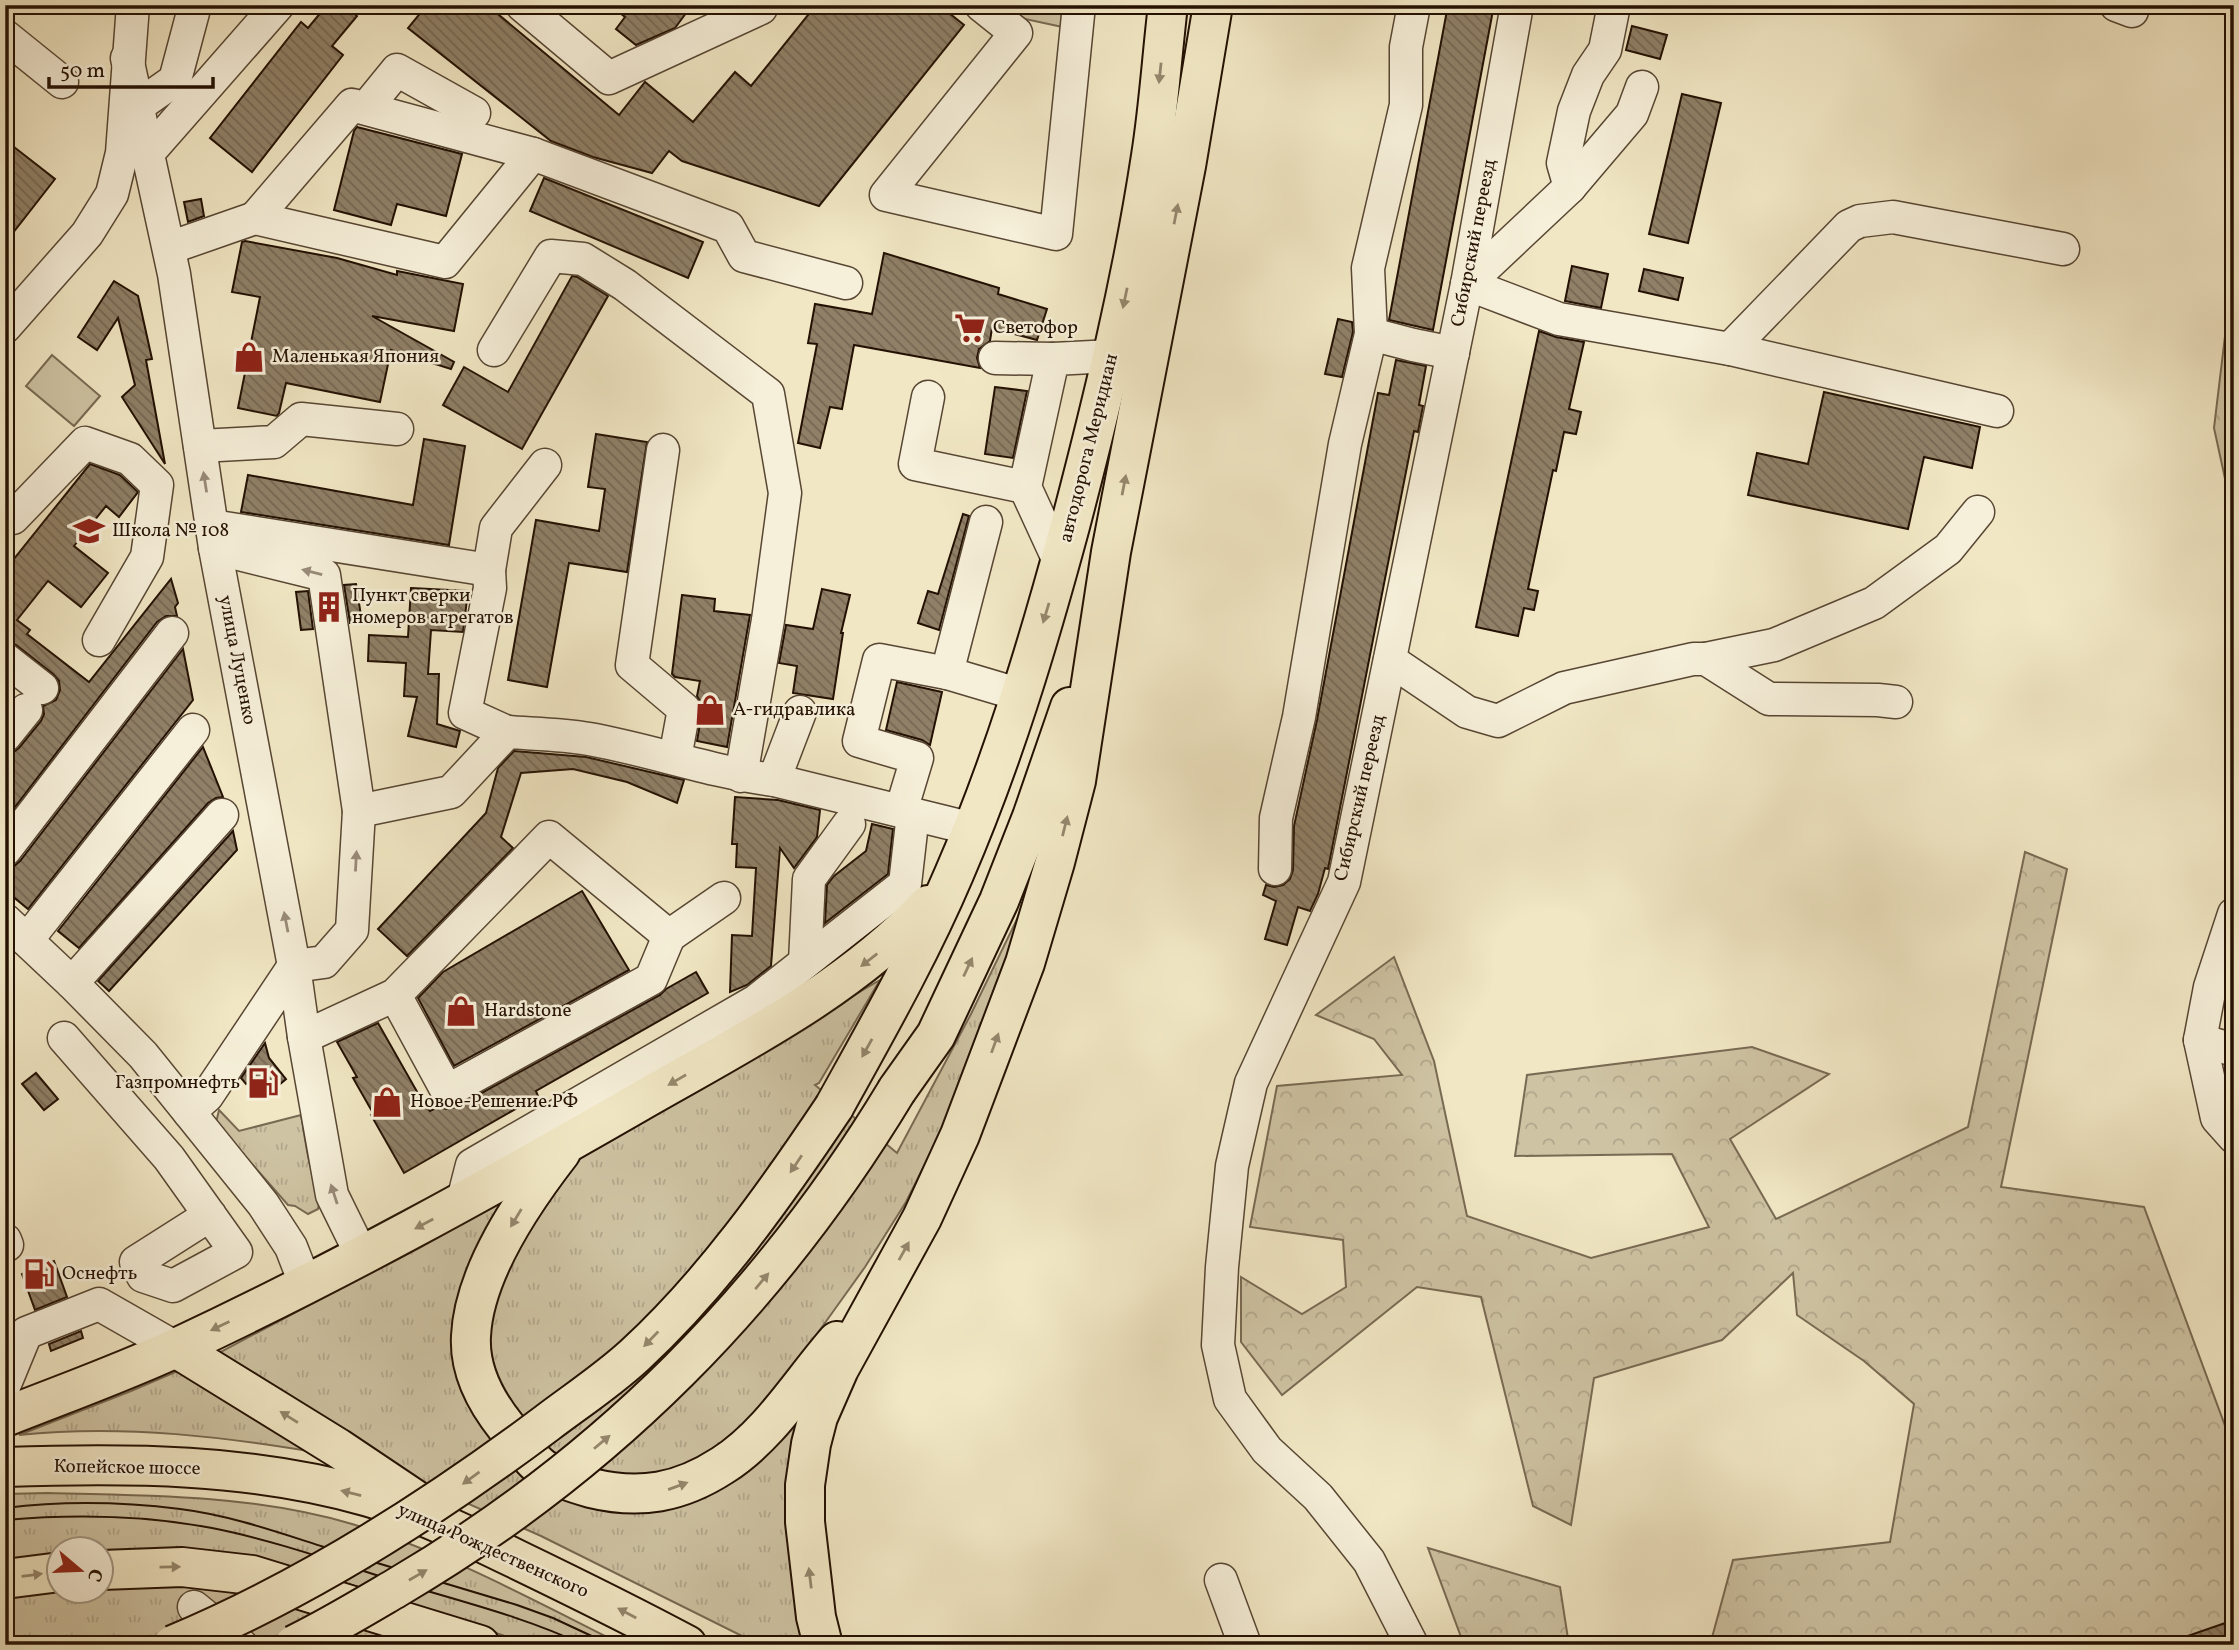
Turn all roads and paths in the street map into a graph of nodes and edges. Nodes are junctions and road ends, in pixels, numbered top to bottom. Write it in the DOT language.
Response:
graph roads {
  1 [pos="133,5"];
  2 [pos="195,5"];
  3 [pos="278,5"];
  4 [pos="522,5"];
  5 [pos="757,5"];
  6 [pos="981,5"];
  7 [pos="1079,5"];
  8 [pos="1168,5"];
  9 [pos="1213,5"];
  10 [pos="1414,5"];
  11 [pos="1517,5"];
  12 [pos="1614,5"];
  13 [pos="5,37"];
  14 [pos="127,58"];
  15 [pos="62,82"];
  16 [pos="1643,87"];
  17 [pos="138,106"];
  18 [pos="366,108"];
  19 [pos="474,113"];
  20 [pos="149,152"];
  21 [pos="533,154"];
  22 [pos="1570,187"];
  23 [pos="112,194"];
  24 [pos="161,214"];
  25 [pos="255,218"];
  26 [pos="169,248"];
  27 [pos="2063,249"];
  28 [pos="846,283"];
  29 [pos="1467,284"];
  30 [pos="5,327"];
  31 [pos="1371,334"];
  32 [pos="494,349"];
  33 [pos="1730,349"];
  34 [pos="1453,353"];
  35 [pos="1112,356"];
  36 [pos="995,358"];
  37 [pos="1053,359"];
  38 [pos="928,397"];
  39 [pos="1997,411"];
  40 [pos="397,429"];
  41 [pos="200,446"];
  42 [pos="663,450"];
  43 [pos="545,465"];
  44 [pos="1025,487"];
  45 [pos="1978,512"];
  46 [pos="8,520"];
  47 [pos="986,523"];
  48 [pos="214,537"];
  49 [pos="1111,552"];
  50 [pos="1060,563"];
  51 [pos="489,570"];
  52 [pos="172,633"];
  53 [pos="99,640"];
  54 [pos="5,659"];
  55 [pos="1706,659"];
  56 [pos="1390,660"];
  57 [pos="947,673"];
  58 [pos="1021,695"];
  59 [pos="1896,702"];
  60 [pos="800,712"];
  61 [pos="193,730"];
  62 [pos="507,732"];
  63 [pos="5,736"];
  64 [pos="675,758"];
  65 [pos="741,776"];
  66 [pos="774,780"];
  67 [pos="359,811"];
  68 [pos="907,812"];
  69 [pos="222,815"];
  70 [pos="849,824"];
  71 [pos="973,829"];
  72 [pos="5,850"];
  73 [pos="1275,869"];
  74 [pos="953,878"];
  75 [pos="724,898"];
  76 [pos="2234,914"];
  77 [pos="16,930"];
  78 [pos="669,936"];
  79 [pos="805,962"];
  80 [pos="294,966"];
  81 [pos="72,983"];
  82 [pos="395,995"];
  83 [pos="762,1014"];
  84 [pos="304,1037"];
  85 [pos="64,1038"];
  86 [pos="2200,1040"];
  87 [pos="2234,1050"];
  88 [pos="196,1121"];
  89 [pos="2234,1137"];
  90 [pos="569,1142"];
  91 [pos="169,1158"];
  92 [pos="462,1204"];
  93 [pos="210,1215"];
  94 [pos="362,1256"];
  95 [pos="305,1283"];
  96 [pos="884,1287"];
  97 [pos="176,1348"];
  98 [pos="5,1384"];
  99 [pos="5,1417"];
  100 [pos="5,1467"];
  101 [pos="249,1474"];
  102 [pos="468,1536"];
  103 [pos="116,1569"];
  104 [pos="46,1574"];
  105 [pos="5,1578"];
  106 [pos="1221,1580"];
  107 [pos="194,1607"];
  108 [pos="173,1645"];
  109 [pos="241,1645"];
  110 [pos="294,1645"];
  111 [pos="480,1645"];
  112 [pos="687,1645"];
  113 [pos="823,1645"];
  114 [pos="1244,1645"];
  115 [pos="1412,1645"];
  1 -- 14 [label="street"];
  2 -- 17 [label="street"];
  3 -- 20 [label="street"];
  4 -- 5 [label="street"];
  6 -- 7 [label="street"];
  8 -- 35 [label="main road, автодорога Меридиан, one-way"];
  49 -- 9 [label="main road, автодорога Меридиан, one-way"];
  10 -- 31 [label="street"];
  11 -- 29 [label="street, Сибирский переезд"];
  12 -- 22 [label="street"];
  13 -- 15 [label="street"];
  14 -- 17 [label="street, улица Луценко"];
  14 -- 23 [label="street"];
  16 -- 22 [label="street"];
  17 -- 20 [label="street, улица Луценко"];
  18 -- 19 [label="street"];
  18 -- 21 [label="street"];
  18 -- 25 [label="street"];
  20 -- 24 [label="street, улица Луценко"];
  21 -- 25 [label="street"];
  21 -- 28 [label="street"];
  22 -- 29 [label="street"];
  23 -- 24 [label="street"];
  23 -- 30 [label="street"];
  24 -- 26 [label="street, улица Луценко"];
  25 -- 26 [label="street"];
  26 -- 41 [label="street, улица Луценко"];
  27 -- 33 [label="street"];
  29 -- 33 [label="street"];
  29 -- 34 [label="street, Сибирский переезд"];
  31 -- 34 [label="street"];
  31 -- 73 [label="street"];
  32 -- 65 [label="street"];
  33 -- 39 [label="street"];
  34 -- 56 [label="street, Сибирский переезд"];
  35 -- 37 [label="street"];
  35 -- 50 [label="main road, автодорога Меридиан"];
  36 -- 37 [label="street"];
  37 -- 44 [label="street"];
  38 -- 44 [label="street"];
  40 -- 41 [label="street"];
  48 -- 41 [label="street, улица Луценко, one-way"];
  42 -- 64 [label="street"];
  43 -- 51 [label="street"];
  44 -- 50 [label="street"];
  45 -- 55 [label="street"];
  46 -- 53 [label="street"];
  47 -- 57 [label="street"];
  48 -- 51 [label="street"];
  67 -- 48 [label="street, one-way"];
  80 -- 48 [label="street, улица Луценко, one-way"];
  96 -- 49 [label="main road, one-way"];
  110 -- 49 [label="main road, one-way, bridge"];
  50 -- 58 [label="main road, автодорога Меридиан, one-way"];
  51 -- 62 [label="street"];
  52 -- 72 [label="street"];
  54 -- 63 [label="street"];
  55 -- 56 [label="street"];
  55 -- 59 [label="street"];
  56 -- 115 [label="street, Сибирский переезд"];
  57 -- 58 [label="street"];
  57 -- 68 [label="street"];
  58 -- 71 [label="main road, автодорога Меридиан"];
  60 -- 66 [label="street"];
  61 -- 77 [label="street"];
  62 -- 64 [label="street"];
  62 -- 67 [label="street"];
  64 -- 65 [label="street"];
  65 -- 66 [label="street"];
  66 -- 68 [label="street"];
  80 -- 67 [label="street, one-way"];
  68 -- 71 [label="street"];
  68 -- 79 [label="street"];
  69 -- 81 [label="street"];
  70 -- 79 [label="street"];
  71 -- 74 [label="main road, автодорога Меридиан"];
  74 -- 83 [label="main road, one-way"];
  74 -- 108 [label="main road, автодорога Меридиан, one-way, bridge"];
  75 -- 78 [label="street"];
  76 -- 86 [label="street"];
  77 -- 81 [label="street"];
  78 -- 82 [label="street"];
  78 -- 82 [label="street"];
  79 -- 83 [label="street"];
  80 -- 84 [label="street, улица Луценко"];
  80 -- 88 [label="street"];
  81 -- 88 [label="street"];
  82 -- 84 [label="street"];
  83 -- 90 [label="main road, one-way"];
  83 -- 92 [label="street"];
  94 -- 84 [label="street, улица Луценко, one-way"];
  85 -- 91 [label="street"];
  86 -- 87 [label="street"];
  86 -- 89 [label="street"];
  88 -- 91 [label="street"];
  88 -- 95 [label="street"];
  90 -- 92 [label="main road"];
  90 -- 96 [label="main road, one-way"];
  91 -- 93 [label="street"];
  92 -- 94 [label="main road, one-way"];
  94 -- 95 [label="main road"];
  95 -- 97 [label="main road, one-way"];
  113 -- 96 [label="main road, one-way"];
  97 -- 98 [label="street"];
  97 -- 99 [label="main road"];
  102 -- 97 [label="main road, one-way"];
  100 -- 101 [label="main road, Копейское шоссе"];
  102 -- 101 [label="main road, улица Рождественского, one-way"];
  112 -- 102 [label="main road, улица Рождественского, one-way"];
  103 -- 111 [label="main road, one-way"];
  105 -- 104 [label="main road, one-way"];
  106 -- 114 [label="street"];
  107 -- 109 [label="street"];
}
